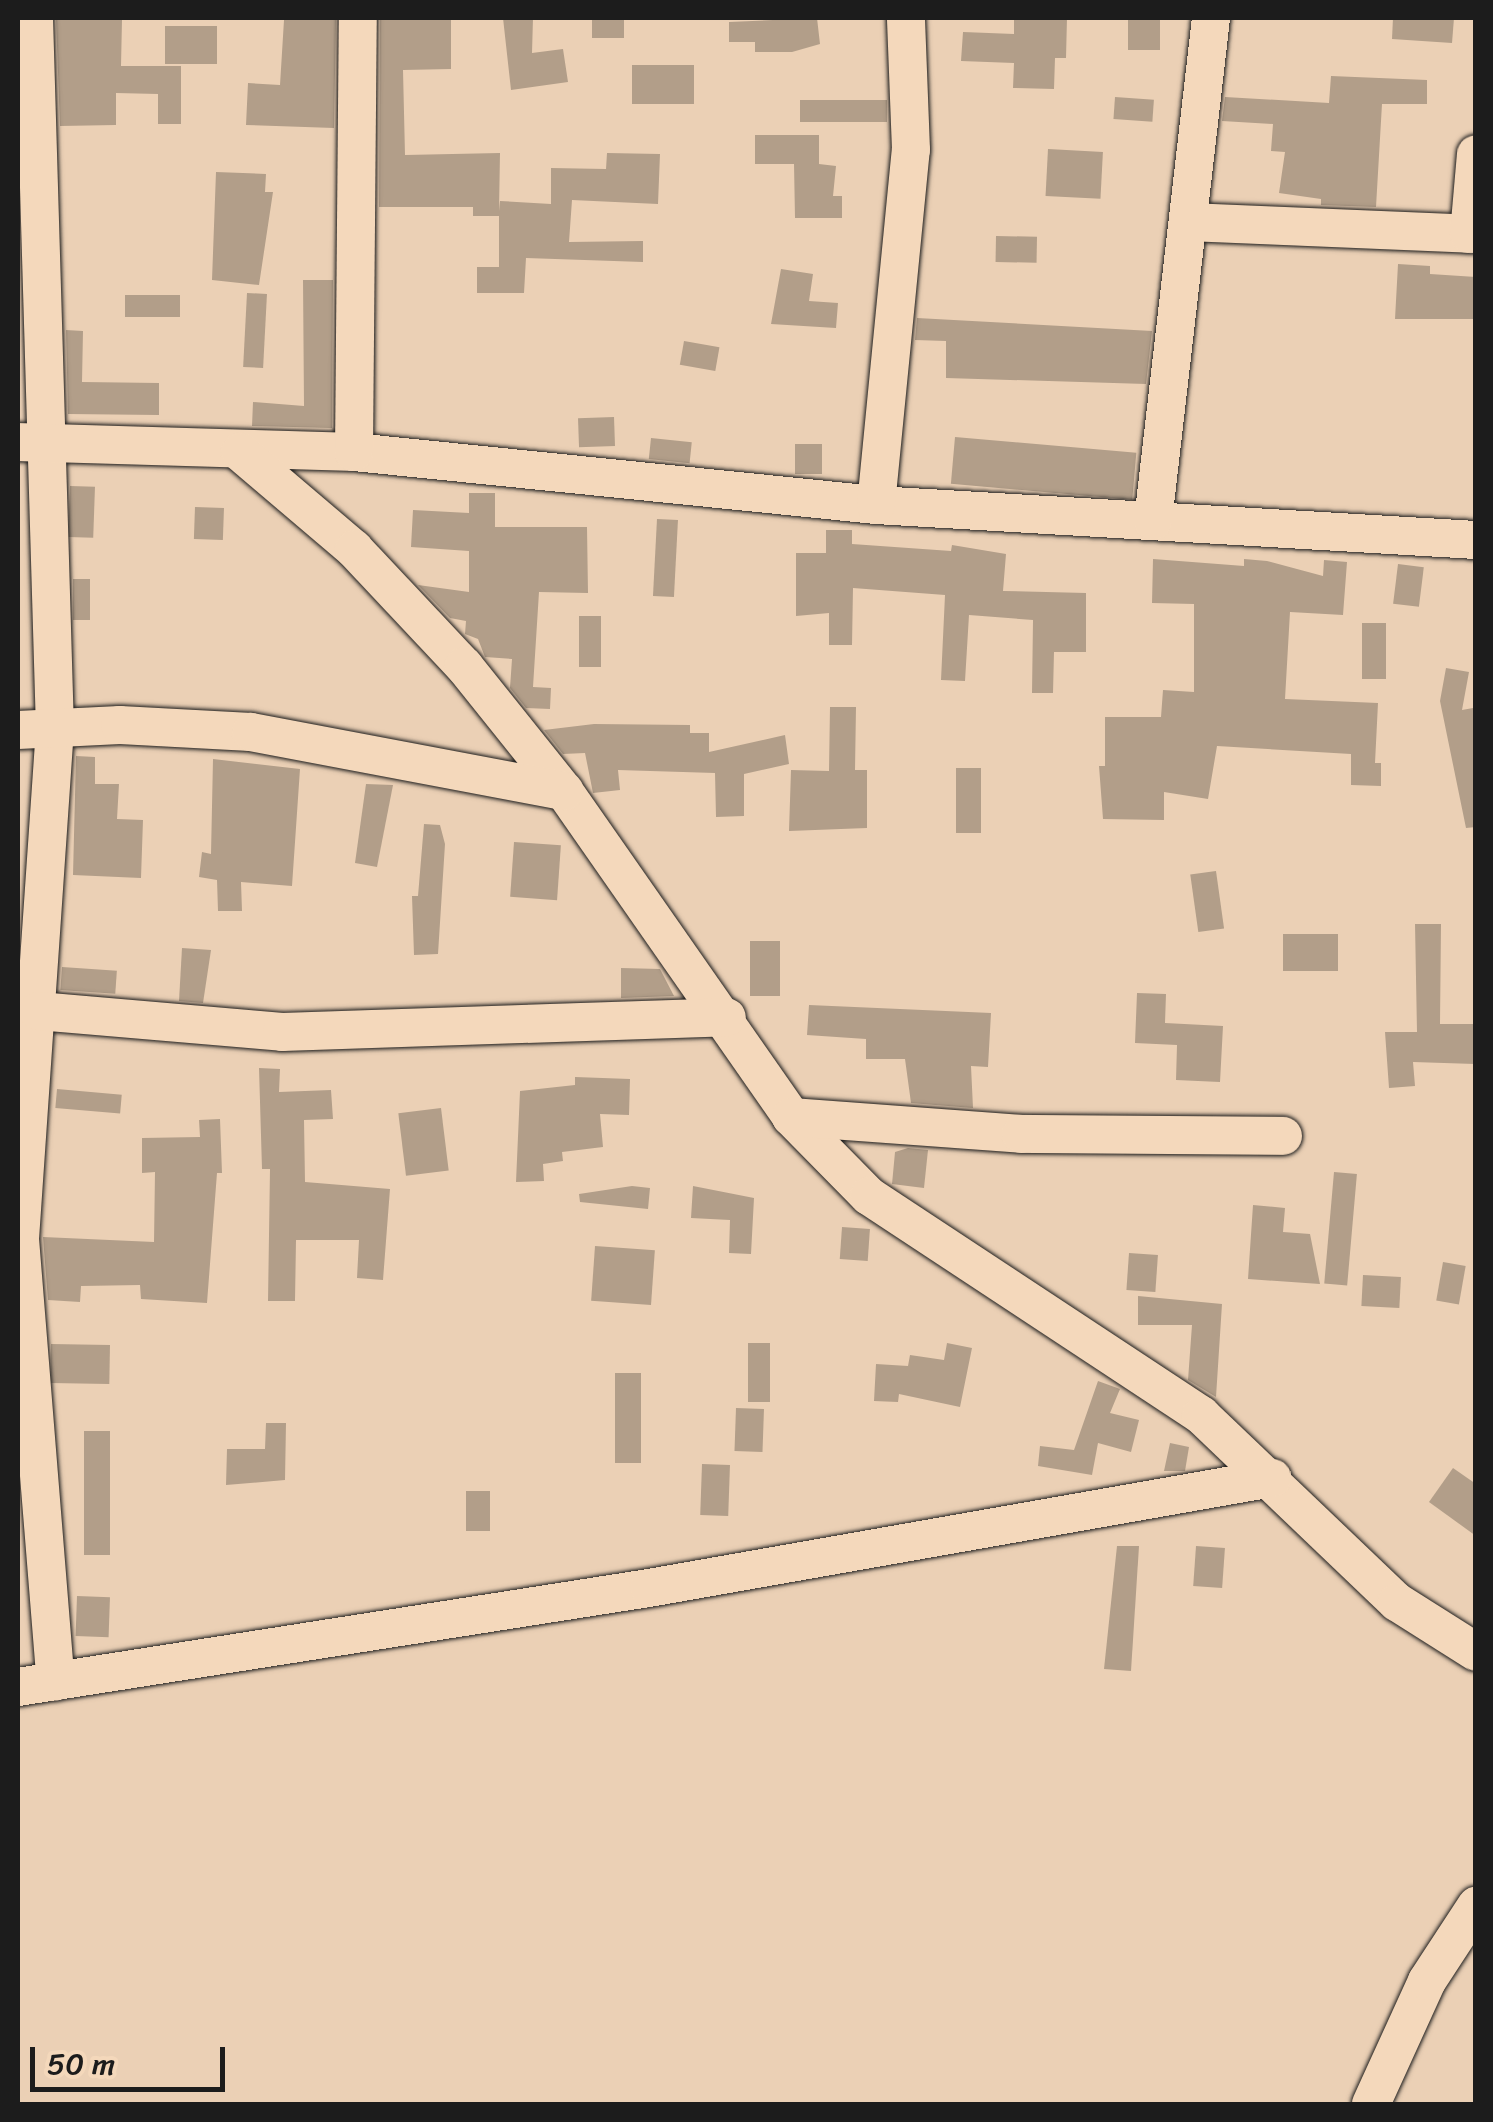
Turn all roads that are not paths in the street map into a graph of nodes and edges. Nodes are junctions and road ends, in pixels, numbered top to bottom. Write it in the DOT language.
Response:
graph roads {
  1 [pos="34,18"];
  2 [pos="358,18"];
  3 [pos="906,18"];
  4 [pos="1211,18"];
  5 [pos="1476,154"];
  6 [pos="1189,222"];
  7 [pos="1472,234"];
  8 [pos="32,442"];
  9 [pos="240,452"];
  10 [pos="354,452"];
  11 [pos="876,505"];
  12 [pos="1153,521"];
  13 [pos="1476,540"];
  14 [pos="55,728"];
  15 [pos="18,730"];
  16 [pos="564,792"];
  17 [pos="38,1011"];
  18 [pos="727,1016"];
  19 [pos="791,1117"];
  20 [pos="1283,1136"];
  21 [pos="20,1305"];
  22 [pos="1272,1478"];
  23 [pos="29,1514"];
  24 [pos="1476,1652"];
  25 [pos="56,1682"];
  26 [pos="18,1687"];
  27 [pos="1476,1906"];
  28 [pos="1372,2104"];
  1 -- 8 [label="street"];
  2 -- 10 [label="street"];
  3 -- 11 [label="street"];
  4 -- 6 [label="street"];
  5 -- 7 [label="street"];
  6 -- 7 [label="street"];
  6 -- 12 [label="street"];
  8 -- 9 [label="street"];
  8 -- 14 [label="street"];
  9 -- 10 [label="street"];
  9 -- 16 [label="street"];
  10 -- 11 [label="street"];
  11 -- 12 [label="street"];
  12 -- 13 [label="street"];
  14 -- 15 [label="street"];
  14 -- 16 [label="street"];
  14 -- 17 [label="street"];
  16 -- 18 [label="street"];
  17 -- 18 [label="street"];
  17 -- 21 [label="street"];
  18 -- 19 [label="street"];
  19 -- 20 [label="street"];
  19 -- 22 [label="street"];
  21 -- 23 [label="street"];
  22 -- 24 [label="street"];
  22 -- 25 [label="street"];
  23 -- 25 [label="street"];
  25 -- 26 [label="street"];
  27 -- 28 [label="street"];
}
